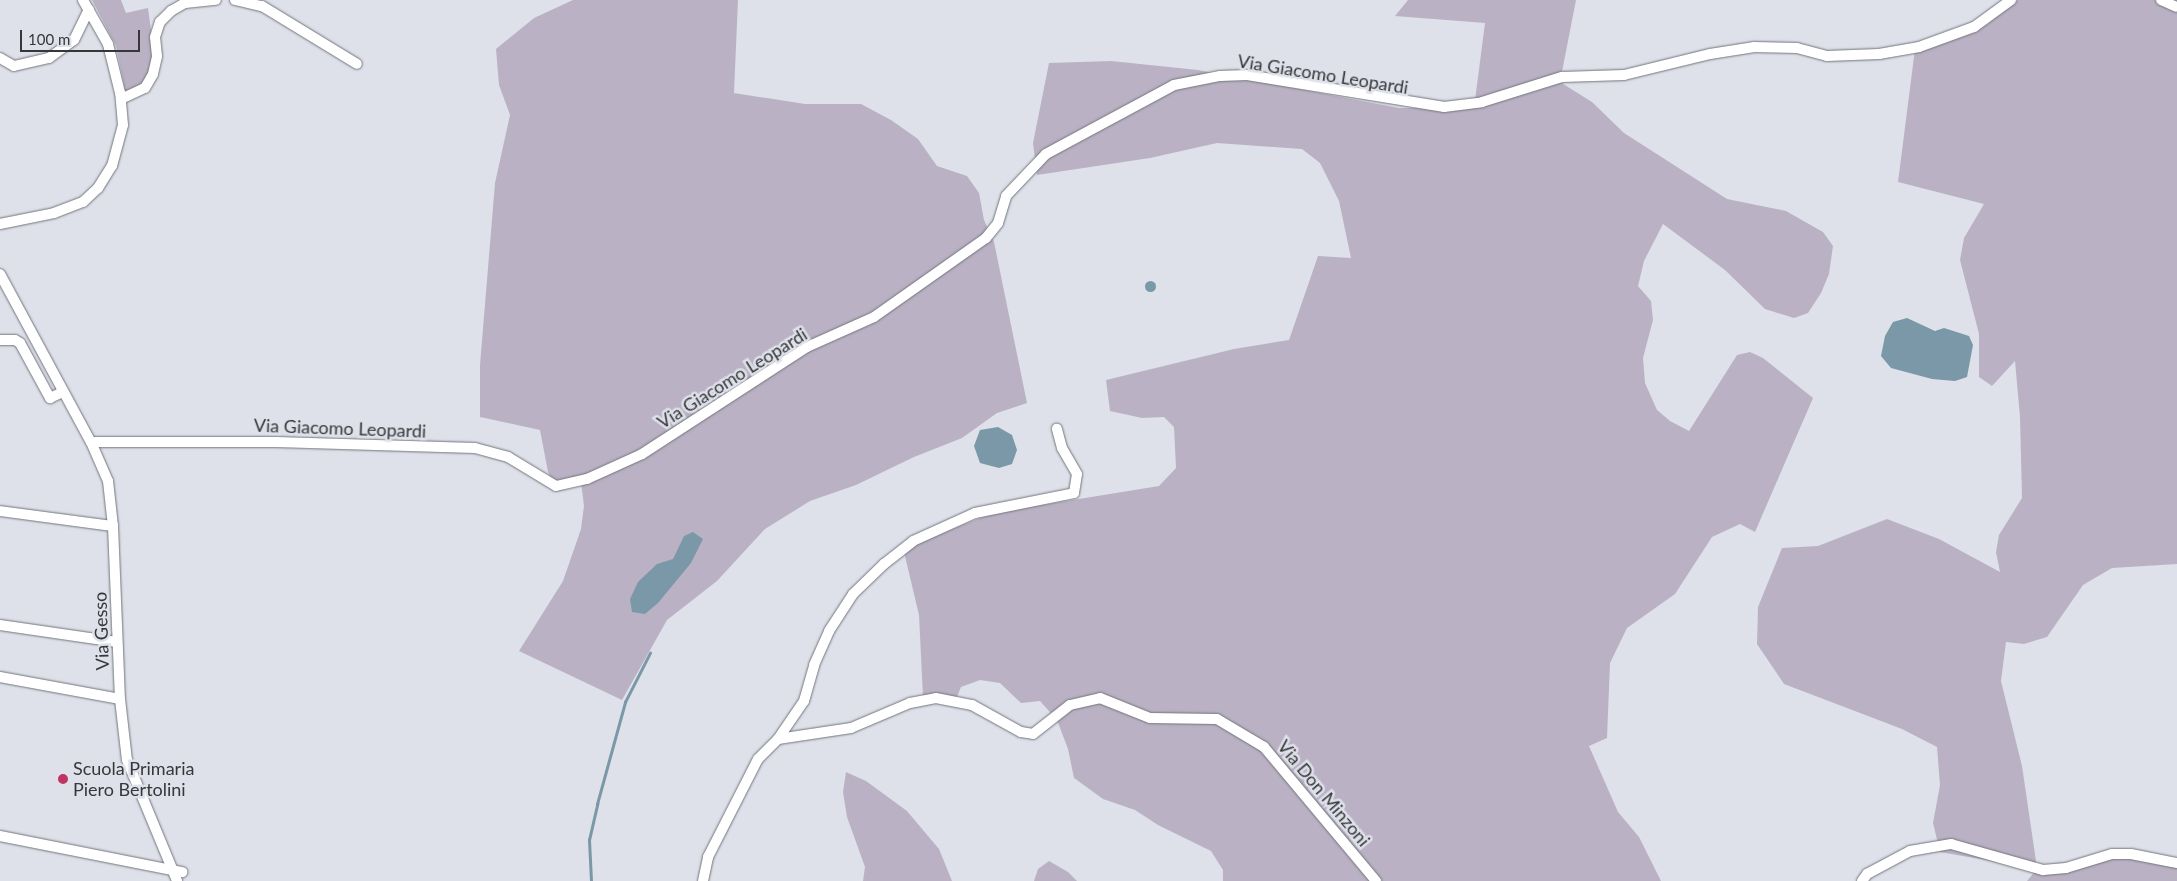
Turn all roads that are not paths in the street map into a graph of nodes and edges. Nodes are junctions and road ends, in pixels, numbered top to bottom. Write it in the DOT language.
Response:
graph roads {
  1 [pos="83,0"];
  2 [pos="216,0"];
  3 [pos="235,0"];
  4 [pos="2011,0"];
  5 [pos="2162,0"];
  6 [pos="253,2"];
  7 [pos="2177,7"];
  8 [pos="89,9"];
  9 [pos="0,58"];
  10 [pos="357,64"];
  11 [pos="121,99"];
  12 [pos="0,224"];
  13 [pos="0,274"];
  14 [pos="0,340"];
  15 [pos="63,392"];
  16 [pos="1057,429"];
  17 [pos="91,442"];
  18 [pos="0,511"];
  19 [pos="113,526"];
  20 [pos="0,625"];
  21 [pos="117,642"];
  22 [pos="0,678"];
  23 [pos="120,699"];
  24 [pos="778,739"];
  25 [pos="0,836"];
  26 [pos="2177,863"];
  27 [pos="177,875"];
  28 [pos="703,881"];
  29 [pos="1376,881"];
  30 [pos="1862,881"];
  1 -- 8 [label="street"];
  2 -- 11 [label="street"];
  3 -- 6 [label="street"];
  4 -- 17 [label="street, Via Giacomo Leopardi"];
  5 -- 7 [label="street"];
  6 -- 10 [label="street"];
  8 -- 9 [label="street"];
  8 -- 11 [label="street"];
  11 -- 12 [label="street"];
  13 -- 15 [label="street, Via Gesso"];
  14 -- 15 [label="street"];
  15 -- 17 [label="street, Via Gesso"];
  16 -- 24 [label="street"];
  17 -- 19 [label="street, Via Gesso"];
  18 -- 19 [label="street"];
  19 -- 21 [label="street, Via Gesso"];
  20 -- 21 [label="street"];
  21 -- 23 [label="street, Via Gesso"];
  22 -- 23 [label="street"];
  23 -- 27 [label="street, Via Gesso"];
  24 -- 28 [label="street"];
  24 -- 29 [label="street, Via Don Minzoni"];
  25 -- 27 [label="street, Via Gesso"];
  26 -- 30 [label="street"];
}
